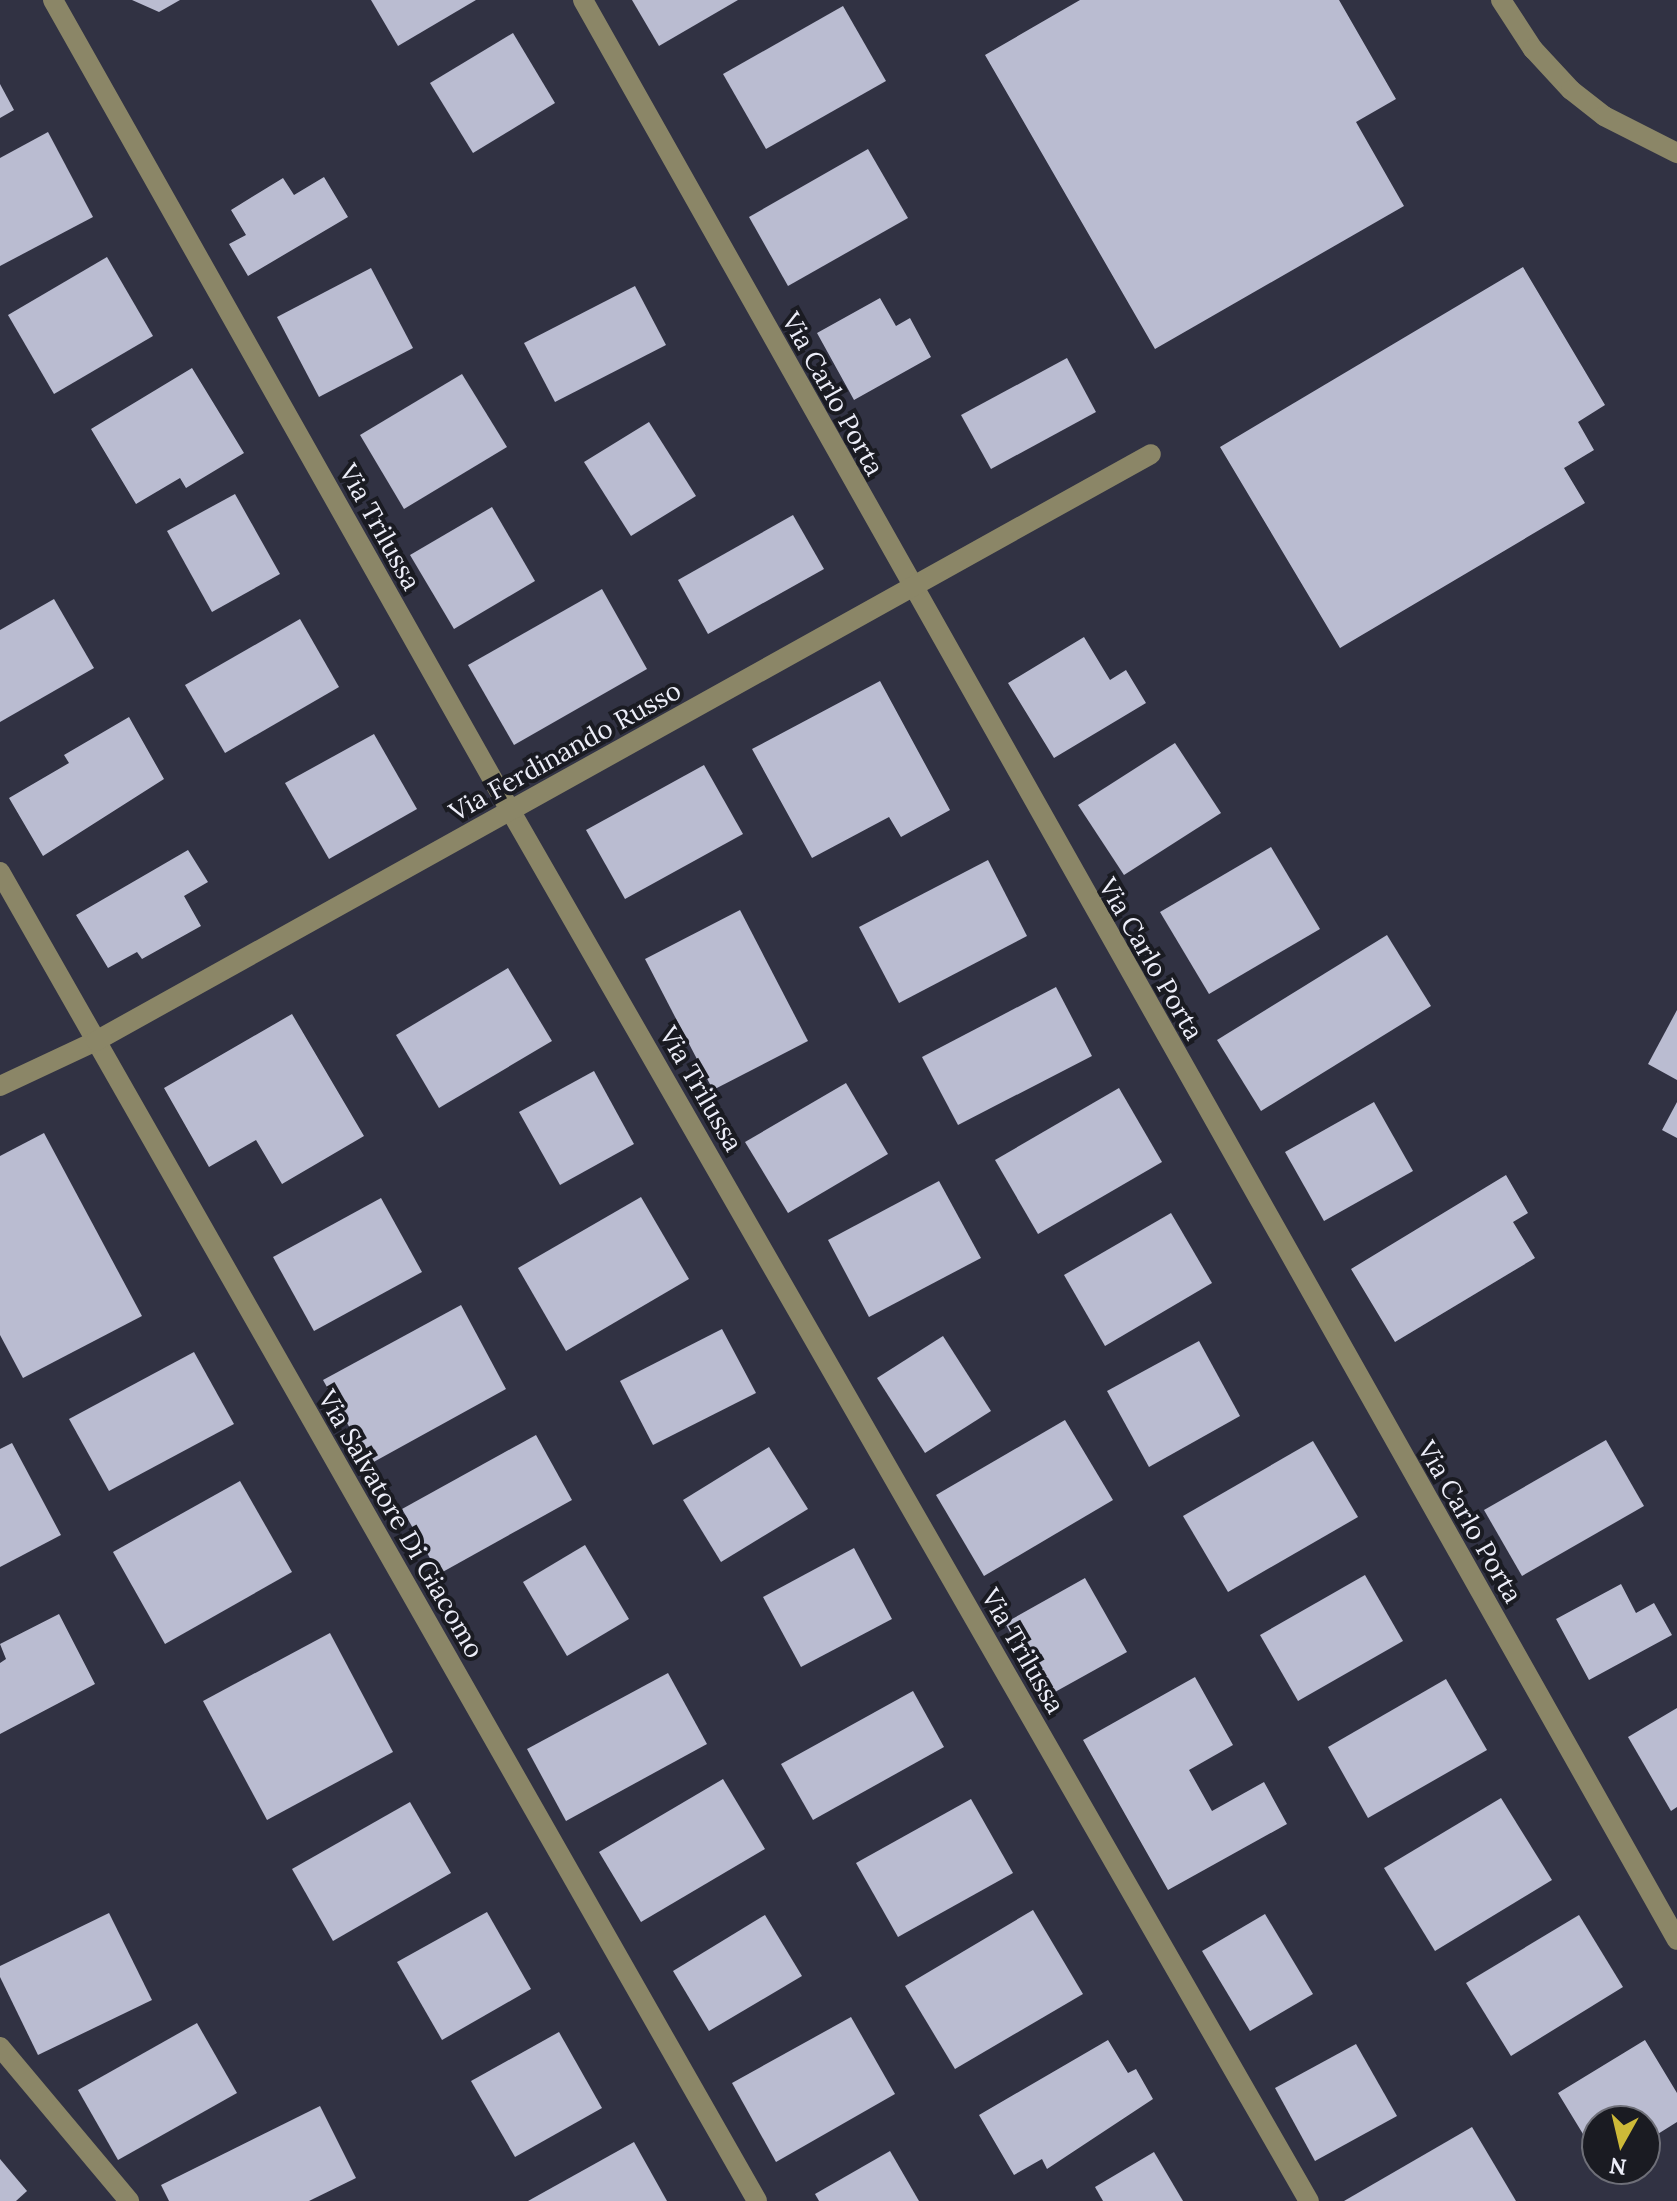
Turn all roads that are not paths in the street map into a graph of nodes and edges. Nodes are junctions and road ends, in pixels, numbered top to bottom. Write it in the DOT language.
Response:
graph roads {
  1 [pos="53,0"];
  2 [pos="583,0"];
  3 [pos="1501,0"];
  4 [pos="1677,153"];
  5 [pos="1151,454"];
  6 [pos="911,588"];
  7 [pos="510,810"];
  8 [pos="0,872"];
  9 [pos="96,1041"];
  10 [pos="0,1086"];
  11 [pos="1677,1940"];
  12 [pos="0,2047"];
  13 [pos="129,2201"];
  14 [pos="757,2201"];
  15 [pos="1309,2201"];
  1 -- 7 [label="street, Via Trilussa"];
  2 -- 6 [label="street, Via Carlo Porta"];
  3 -- 4 [label="street"];
  5 -- 6 [label="street, Via Ferdinando Russo"];
  6 -- 7 [label="street, Via Ferdinando Russo"];
  6 -- 11 [label="street, Via Carlo Porta"];
  7 -- 9 [label="street, Via Ferdinando Russo"];
  7 -- 15 [label="street, Via Trilussa"];
  8 -- 9 [label="street, Via Salvatore Di Giacomo"];
  9 -- 10 [label="street, Via Ferdinando Russo"];
  9 -- 14 [label="street, Via Salvatore Di Giacomo"];
  12 -- 13 [label="street"];
}
